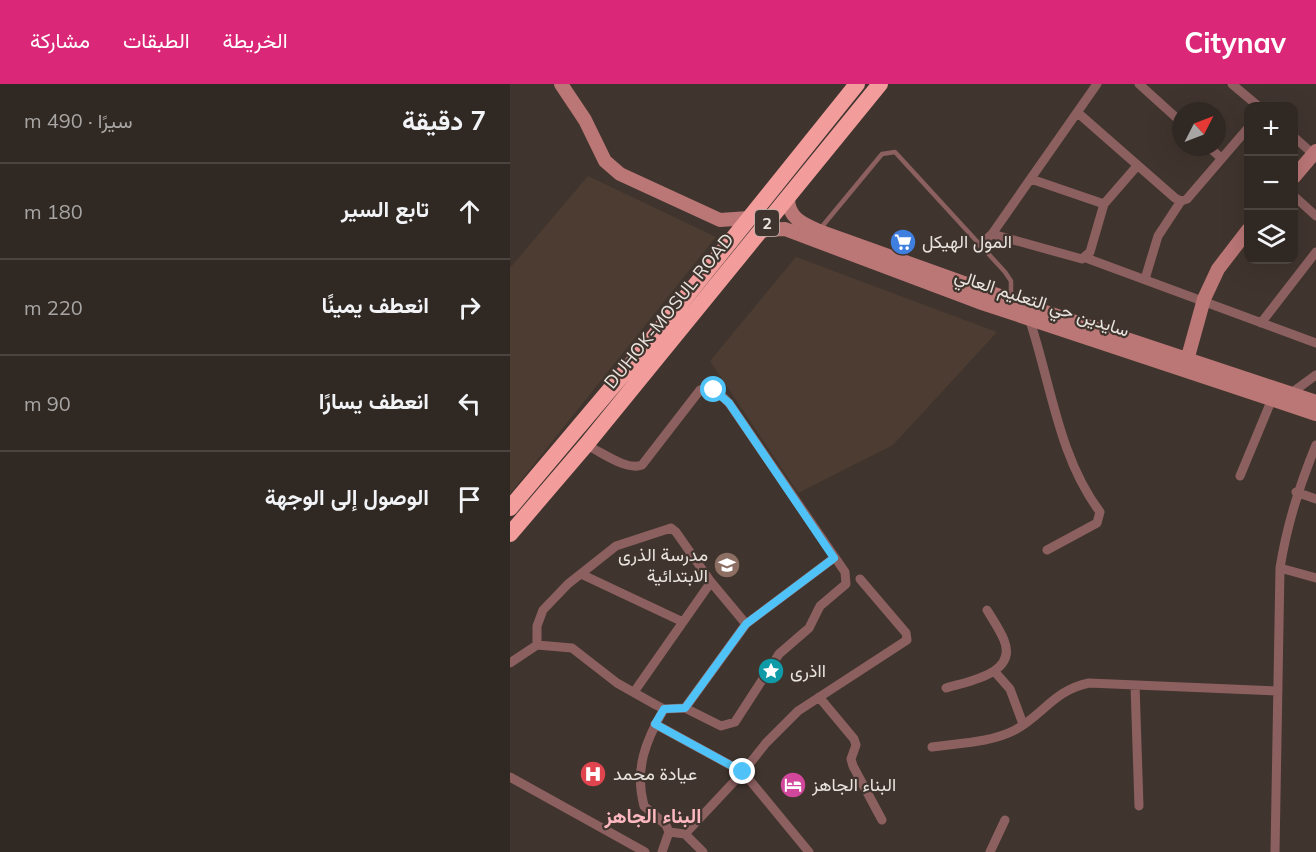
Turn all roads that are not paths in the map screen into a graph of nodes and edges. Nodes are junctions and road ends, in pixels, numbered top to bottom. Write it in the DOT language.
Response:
graph roads {
  1 [pos="561,84"];
  2 [pos="857,84"];
  3 [pos="880,84"];
  4 [pos="1097,84"];
  5 [pos="1138,84"];
  6 [pos="1232,84"];
  7 [pos="1253,102"];
  8 [pos="1078,113"];
  9 [pos="1172,114"];
  10 [pos="1244,132"];
  11 [pos="1298,140"];
  12 [pos="1315,152"];
  13 [pos="1221,158"];
  14 [pos="1137,166"];
  15 [pos="1298,171"];
  16 [pos="1031,179"];
  17 [pos="788,198"];
  18 [pos="1298,200"];
  19 [pos="1181,201"];
  20 [pos="1104,204"];
  21 [pos="1316,216"];
  22 [pos="749,218"];
  23 [pos="819,231"];
  24 [pos="758,233"];
  25 [pos="992,234"];
  26 [pos="1244,235"];
  27 [pos="981,244"];
  28 [pos="1316,252"];
  29 [pos="1086,258"];
  30 [pos="1145,279"];
  31 [pos="1204,299"];
  32 [pos="1008,305"];
  33 [pos="1029,318"];
  34 [pos="1261,323"];
  35 [pos="1316,343"];
  36 [pos="1186,363"];
  37 [pos="1316,375"];
  38 [pos="1290,394"];
  39 [pos="1272,399"];
  40 [pos="1316,402"];
  41 [pos="1316,414"];
  42 [pos="586,445"];
  43 [pos="1316,445"];
  44 [pos="1240,476"];
  45 [pos="1296,492"];
  46 [pos="1316,499"];
  47 [pos="510,508"];
  48 [pos="510,534"];
  49 [pos="1047,550"];
  50 [pos="834,558"];
  51 [pos="1280,568"];
  52 [pos="581,574"];
  53 [pos="1316,578"];
  54 [pos="860,579"];
  55 [pos="711,582"];
  56 [pos="987,610"];
  57 [pos="683,622"];
  58 [pos="746,624"];
  59 [pos="537,645"];
  60 [pos="510,663"];
  61 [pos="995,672"];
  62 [pos="1135,685"];
  63 [pos="946,688"];
  64 [pos="1278,691"];
  65 [pos="634,692"];
  66 [pos="819,697"];
  67 [pos="685,708"];
  68 [pos="664,709"];
  69 [pos="655,724"];
  70 [pos="1023,724"];
  71 [pos="932,747"];
  72 [pos="743,772"];
  73 [pos="510,777"];
  74 [pos="1139,806"];
  75 [pos="882,820"];
  76 [pos="1005,820"];
  77 [pos="669,832"];
  78 [pos="685,834"];
  79 [pos="645,852"];
  80 [pos="662,852"];
  81 [pos="704,852"];
  82 [pos="809,852"];
  83 [pos="990,852"];
  84 [pos="1275,852"];
  1 -- 22 [label="main road"];
  2 -- 22 [label="highway, DUHOK-MOSUL ROAD / 2"];
  3 -- 17 [label="highway, DUHOK-MOSUL ROAD / 2"];
  4 -- 8 [label="street"];
  5 -- 9 [label="street"];
  6 -- 7 [label="street"];
  8 -- 14 [label="street"];
  8 -- 16 [label="street"];
  10 -- 13 [label="street"];
  11 -- 12 [label="street"];
  12 -- 15 [label="main road"];
  13 -- 19 [label="street"];
  14 -- 19 [label="street"];
  14 -- 20 [label="street"];
  16 -- 20 [label="street"];
  16 -- 25 [label="street"];
  17 -- 23 [label="main road, سايدين حي التعليم العالي"];
  17 -- 24 [label="highway, DUHOK-MOSUL ROAD / 2"];
  18 -- 21 [label="street"];
  19 -- 30 [label="street"];
  20 -- 29 [label="street"];
  22 -- 47 [label="highway, DUHOK-MOSUL ROAD / 2"];
  23 -- 27 [label="lane"];
  23 -- 32 [label="main road, سايدين حي التعليم العالي"];
  24 -- 32 [label="main road, سايدين حي التعليم العالي"];
  24 -- 42 [label="highway, DUHOK-MOSUL ROAD / 2"];
  25 -- 27 [label="street"];
  25 -- 29 [label="street"];
  26 -- 31 [label="main road"];
  27 -- 32 [label="lane"];
  28 -- 34 [label="street"];
  29 -- 30 [label="street"];
  30 -- 31 [label="street"];
  31 -- 34 [label="street"];
  31 -- 36 [label="main road"];
  32 -- 33 [label="main road, سايدين حي التعليم العالي"];
  32 -- 36 [label="main road, سايدين حي التعليم العالي"];
  33 -- 36 [label="main road, سايدين حي التعليم العالي"];
  33 -- 49 [label="street"];
  34 -- 35 [label="street"];
  36 -- 38 [label="main road, سايدين حي التعليم العالي"];
  36 -- 39 [label="main road, سايدين حي التعليم العالي"];
  37 -- 38 [label="street"];
  38 -- 40 [label="main road, سايدين حي التعليم العالي"];
  39 -- 41 [label="main road, سايدين حي التعليم العالي"];
  39 -- 44 [label="street"];
  42 -- 48 [label="highway, DUHOK-MOSUL ROAD / 2"];
  42 -- 50 [label="street"];
  43 -- 45 [label="street"];
  45 -- 46 [label="street"];
  45 -- 51 [label="street"];
  50 -- 58 [label="street"];
  50 -- 67 [label="street"];
  51 -- 53 [label="street"];
  51 -- 64 [label="street"];
  52 -- 55 [label="street"];
  52 -- 57 [label="street"];
  52 -- 59 [label="street"];
  54 -- 66 [label="street"];
  55 -- 57 [label="street"];
  55 -- 58 [label="street"];
  56 -- 61 [label="street"];
  57 -- 65 [label="street"];
  58 -- 67 [label="street"];
  59 -- 60 [label="street"];
  59 -- 65 [label="street"];
  61 -- 63 [label="street"];
  61 -- 70 [label="street"];
  62 -- 64 [label="street"];
  62 -- 70 [label="street"];
  62 -- 74 [label="street"];
  64 -- 84 [label="street"];
  65 -- 68 [label="street"];
  66 -- 72 [label="street"];
  66 -- 75 [label="street"];
  67 -- 68 [label="street"];
  68 -- 69 [label="street"];
  69 -- 72 [label="street"];
  69 -- 77 [label="street"];
  70 -- 71 [label="street"];
  72 -- 78 [label="street"];
  72 -- 82 [label="street"];
  73 -- 79 [label="street"];
  76 -- 83 [label="street"];
  77 -- 78 [label="street"];
  77 -- 80 [label="street"];
  78 -- 81 [label="street"];
}
